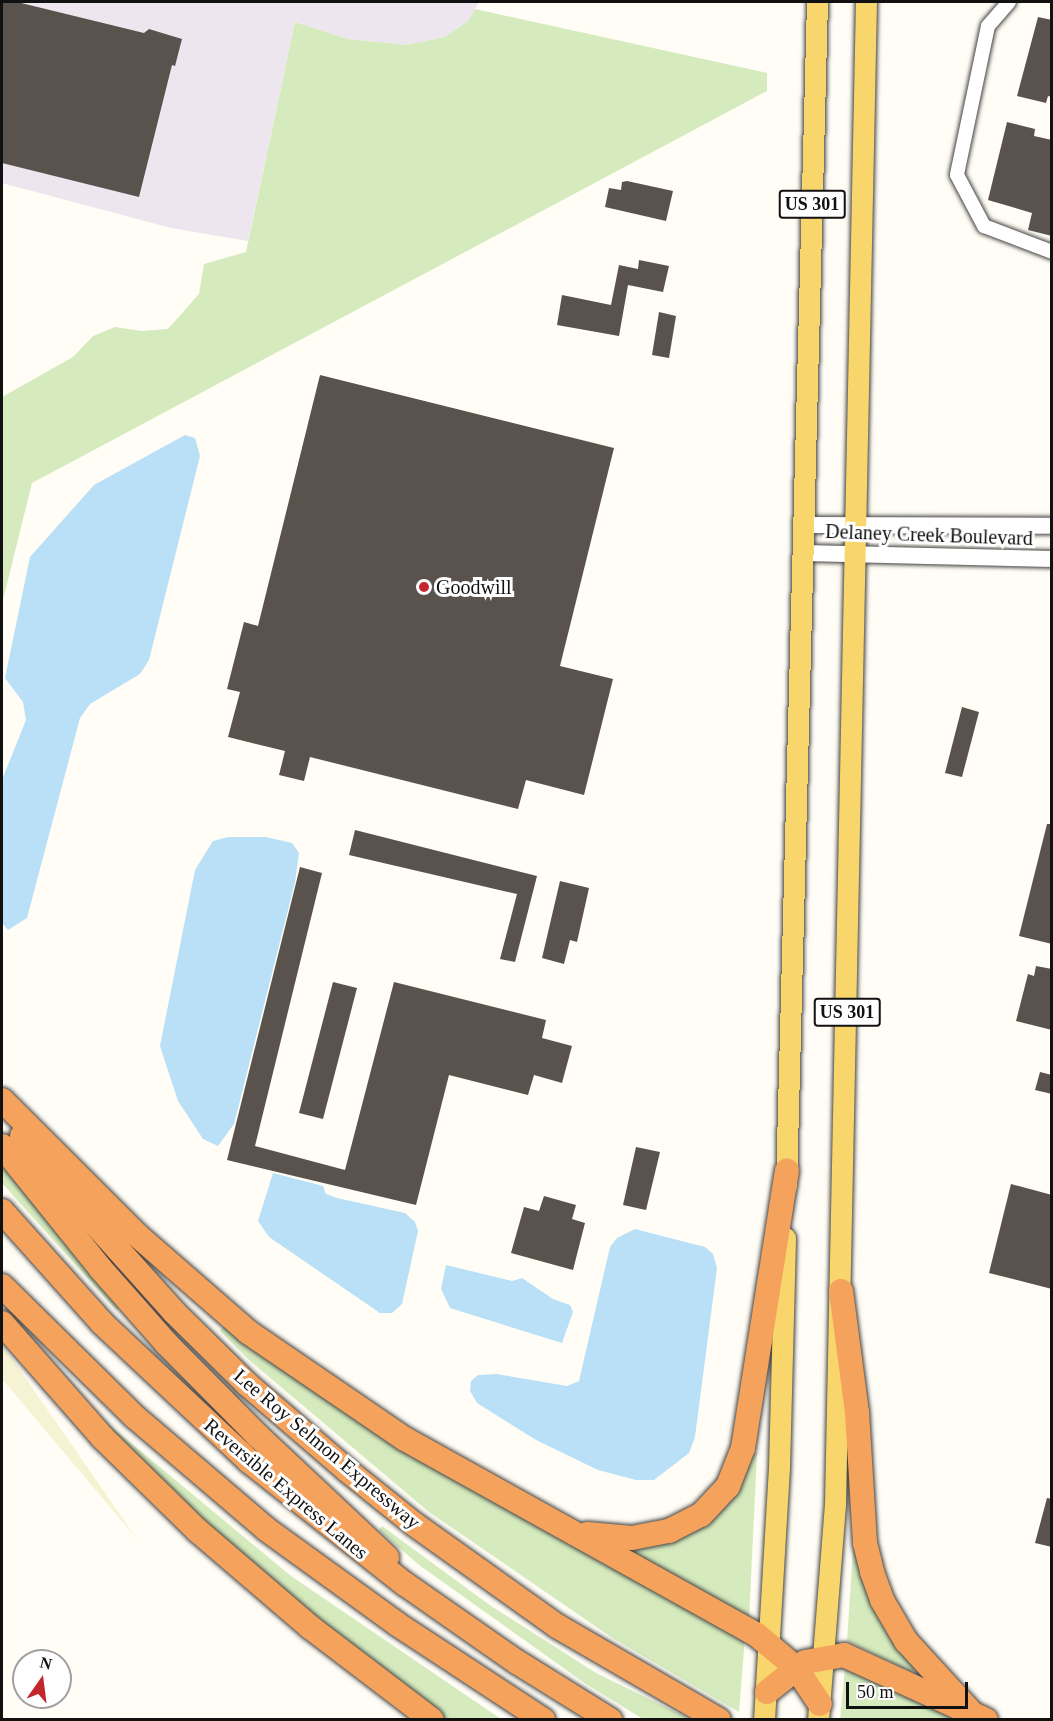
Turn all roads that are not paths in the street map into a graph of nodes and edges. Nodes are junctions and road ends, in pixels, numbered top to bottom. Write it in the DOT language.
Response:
graph roads {
  1 [pos="817,2"];
  2 [pos="866,2"];
  3 [pos="1009,2"];
  4 [pos="1052,252"];
  5 [pos="805,525"];
  6 [pos="858,525"];
  7 [pos="1052,526"];
  8 [pos="804,553"];
  9 [pos="856,553"];
  10 [pos="1052,559"];
  11 [pos="2,1101"];
  12 [pos="2,1146"];
  13 [pos="787,1170"];
  14 [pos="2,1211"];
  15 [pos="2,1286"];
  16 [pos="841,1291"];
  17 [pos="2,1323"];
  18 [pos="577,1533"];
  19 [pos="415,1591"];
  20 [pos="770,1645"];
  21 [pos="824,1656"];
  22 [pos="796,1668"];
  23 [pos="767,1692"];
  24 [pos="819,1712"];
  25 [pos="978,1715"];
  26 [pos="712,1716"];
  27 [pos="432,1719"];
  28 [pos="543,1719"];
  29 [pos="610,1719"];
  30 [pos="764,1719"];
  1 -- 5 [label="main road, US 301"];
  2 -- 6 [label="main road, US 301"];
  3 -- 4 [label="street"];
  5 -- 6 [label="street, Delaney Creek Boulevard"];
  5 -- 8 [label="main road, US 301"];
  6 -- 7 [label="street, Delaney Creek Boulevard"];
  6 -- 9 [label="main road, US 301"];
  8 -- 9 [label="street, Delaney Creek Boulevard"];
  8 -- 13 [label="main road, US 301"];
  9 -- 10 [label="street, Delaney Creek Boulevard"];
  9 -- 16 [label="main road, US 301"];
  11 -- 18 [label="highway"];
  11 -- 26 [label="highway, Lee Roy Selmon Expressway"];
  12 -- 19 [label="highway"];
  13 -- 18 [label="highway"];
  13 -- 20 [label="main road, US 301"];
  14 -- 19 [label="highway, Reversible Express Lanes"];
  15 -- 28 [label="highway"];
  16 -- 21 [label="main road, US 301"];
  16 -- 25 [label="highway"];
  17 -- 27 [label="highway"];
  18 -- 20 [label="highway"];
  19 -- 29 [label="highway, Reversible Express Lanes"];
  20 -- 22 [label="highway"];
  20 -- 23 [label="main road, US 301"];
  21 -- 22 [label="highway"];
  21 -- 24 [label="main road, US 301"];
  21 -- 25 [label="highway"];
  22 -- 23 [label="highway"];
  22 -- 24 [label="highway"];
  23 -- 30 [label="main road, US 301"];
}
